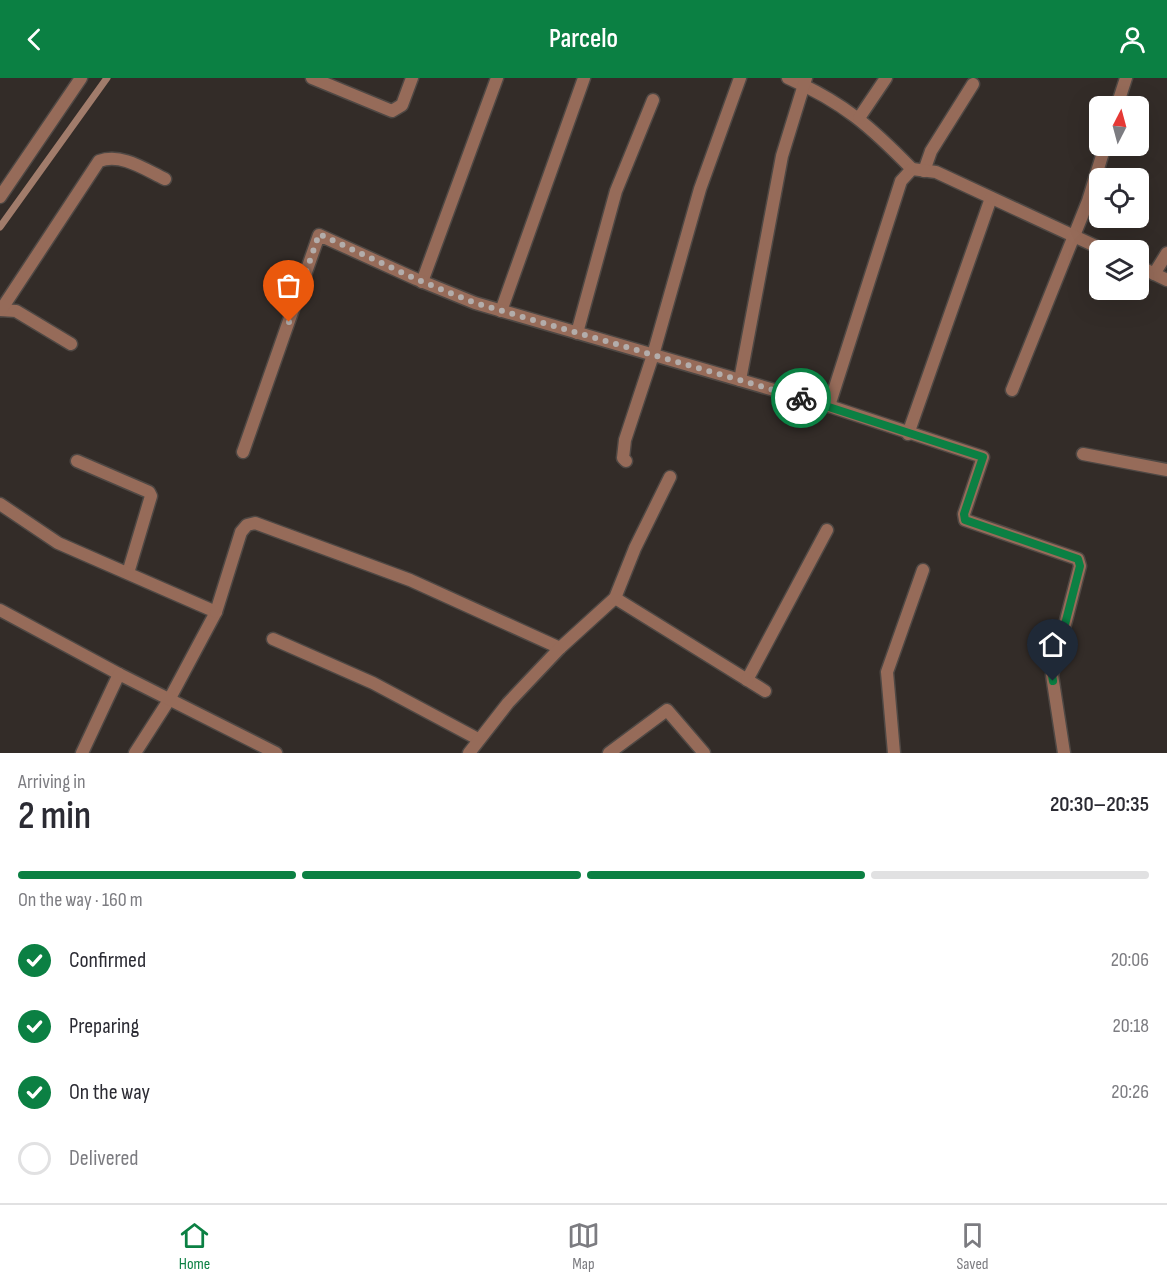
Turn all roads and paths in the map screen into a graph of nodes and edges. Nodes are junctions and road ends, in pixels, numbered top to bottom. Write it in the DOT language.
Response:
graph roads {
  1 [pos="81,78"];
  2 [pos="312,78"];
  3 [pos="412,78"];
  4 [pos="497,78"];
  5 [pos="584,78"];
  6 [pos="740,78"];
  7 [pos="788,78"];
  8 [pos="886,78"];
  9 [pos="1126,78"];
  10 [pos="804,81"];
  11 [pos="973,84"];
  12 [pos="1120,96"];
  13 [pos="653,100"];
  14 [pos="859,118"];
  15 [pos="1102,156"];
  16 [pos="918,170"];
  17 [pos="165,179"];
  18 [pos="0,197"];
  19 [pos="991,198"];
  20 [pos="1072,236"];
  21 [pos="1089,243"];
  22 [pos="1167,252"];
  23 [pos="1149,272"];
  24 [pos="1154,274"];
  25 [pos="1167,280"];
  26 [pos="422,282"];
  27 [pos="0,310"];
  28 [pos="501,311"];
  29 [pos="577,333"];
  30 [pos="71,344"];
  31 [pos="653,355"];
  32 [pos="740,380"];
  33 [pos="1012,390"];
  34 [pos="830,406"];
  35 [pos="908,434"];
  36 [pos="243,452"];
  37 [pos="1083,454"];
  38 [pos="77,461"];
  39 [pos="626,461"];
  40 [pos="1167,470"];
  41 [pos="670,477"];
  42 [pos="0,504"];
  43 [pos="827,530"];
  44 [pos="923,570"];
  45 [pos="128,573"];
  46 [pos="615,598"];
  47 [pos="0,610"];
  48 [pos="216,612"];
  49 [pos="273,639"];
  50 [pos="560,648"];
  51 [pos="119,674"];
  52 [pos="747,680"];
  53 [pos="765,691"];
  54 [pos="169,700"];
  55 [pos="478,739"];
  56 [pos="82,753"];
  57 [pos="135,753"];
  58 [pos="276,753"];
  59 [pos="469,753"];
  60 [pos="609,753"];
  61 [pos="704,753"];
  62 [pos="894,753"];
  63 [pos="1064,753"];
  1 -- 18 [label="street"];
  2 -- 3 [label="street"];
  4 -- 26 [label="street"];
  5 -- 28 [label="street"];
  6 -- 31 [label="street"];
  7 -- 10 [label="street"];
  8 -- 14 [label="street"];
  9 -- 12 [label="street"];
  10 -- 14 [label="street"];
  10 -- 32 [label="street"];
  11 -- 16 [label="street"];
  13 -- 29 [label="street"];
  14 -- 16 [label="street"];
  15 -- 20 [label="street"];
  16 -- 19 [label="street"];
  16 -- 34 [label="street"];
  17 -- 27 [label="street"];
  19 -- 20 [label="street"];
  19 -- 35 [label="street"];
  20 -- 21 [label="street"];
  20 -- 33 [label="street"];
  22 -- 24 [label="street"];
  23 -- 24 [label="street"];
  24 -- 25 [label="street"];
  26 -- 28 [label="street"];
  26 -- 36 [label="street"];
  27 -- 30 [label="street"];
  28 -- 29 [label="street"];
  29 -- 31 [label="street"];
  31 -- 32 [label="street"];
  31 -- 39 [label="street"];
  32 -- 34 [label="street"];
  34 -- 35 [label="street"];
  35 -- 63 [label="street"];
  37 -- 40 [label="street"];
  38 -- 45 [label="street"];
  41 -- 46 [label="street"];
  42 -- 45 [label="street"];
  43 -- 52 [label="street"];
  44 -- 62 [label="street"];
  45 -- 48 [label="street"];
  46 -- 50 [label="street"];
  46 -- 52 [label="street"];
  47 -- 51 [label="street"];
  48 -- 50 [label="street"];
  48 -- 54 [label="street"];
  49 -- 55 [label="street"];
  50 -- 55 [label="street"];
  51 -- 54 [label="street"];
  51 -- 56 [label="street"];
  52 -- 53 [label="street"];
  54 -- 57 [label="street"];
  54 -- 58 [label="street"];
  55 -- 59 [label="street"];
  60 -- 61 [label="street"];
}
